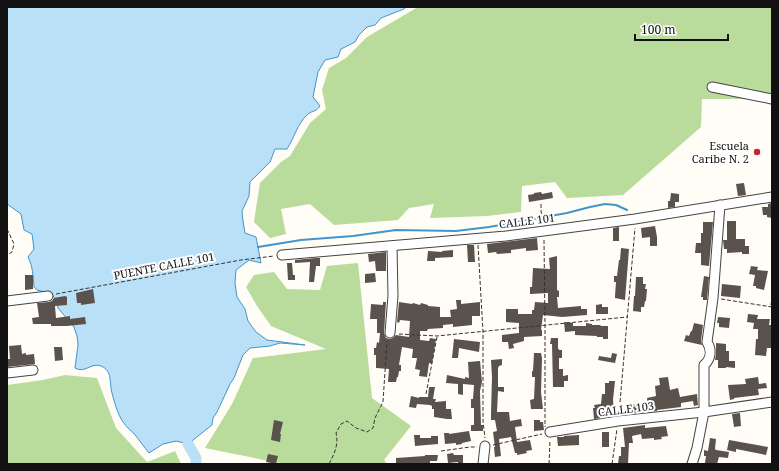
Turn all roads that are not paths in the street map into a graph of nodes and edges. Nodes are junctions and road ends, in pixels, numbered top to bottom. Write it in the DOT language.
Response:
graph roads {
  1 [pos="712,87"];
  2 [pos="772,99"];
  3 [pos="772,197"];
  4 [pos="720,205"];
  5 [pos="392,246"];
  6 [pos="282,254"];
  7 [pos="48,296"];
  8 [pos="7,301"];
  9 [pos="390,333"];
  10 [pos="33,370"];
  11 [pos="7,373"];
  12 [pos="772,402"];
  13 [pos="704,412"];
  14 [pos="548,432"];
  15 [pos="485,446"];
  16 [pos="484,464"];
  17 [pos="692,464"];
  1 -- 2 [label="street"];
  3 -- 4 [label="street, CALLE 101"];
  4 -- 5 [label="street, CALLE 101"];
  4 -- 13 [label="street"];
  5 -- 6 [label="street, CALLE 101"];
  5 -- 9 [label="street"];
  7 -- 8 [label="street"];
  10 -- 11 [label="street"];
  12 -- 13 [label="street, CALLE 103"];
  13 -- 14 [label="street, CALLE 103"];
  13 -- 17 [label="street"];
  15 -- 16 [label="street"];
}
